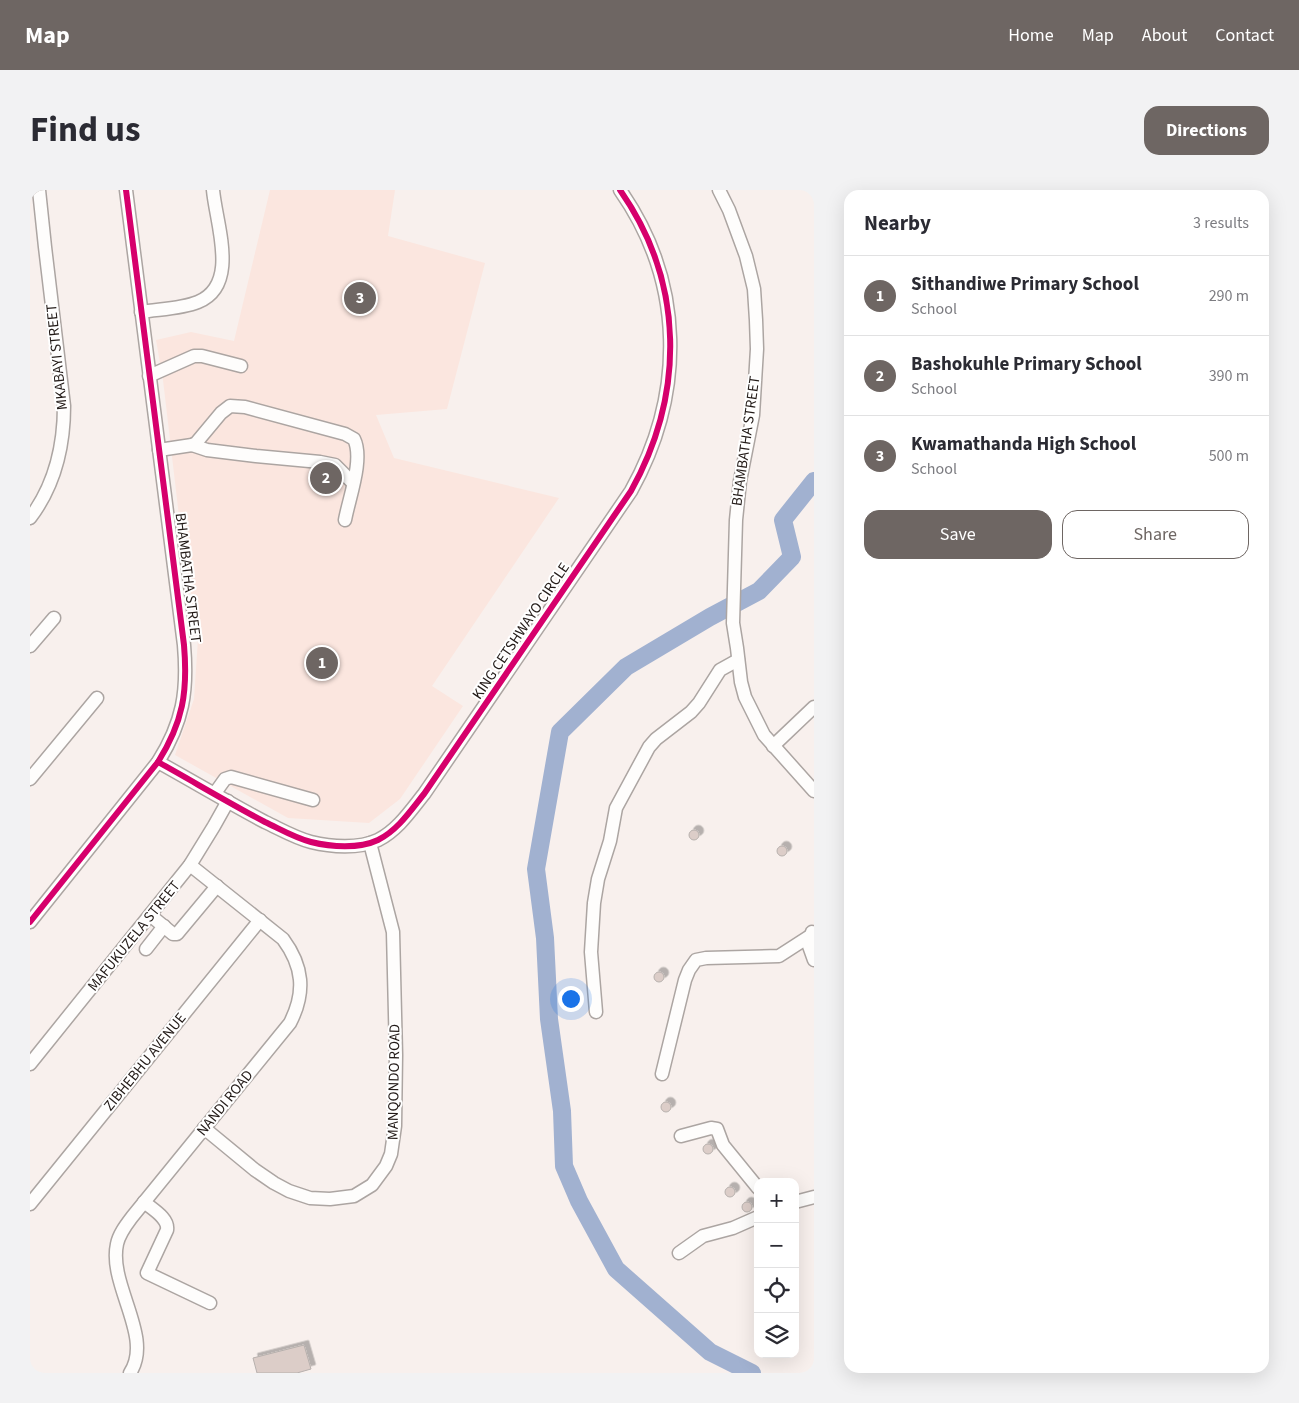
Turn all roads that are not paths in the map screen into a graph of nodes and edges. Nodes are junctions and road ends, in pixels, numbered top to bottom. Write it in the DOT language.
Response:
graph roads {
  1 [pos="39,190"];
  2 [pos="126,190"];
  3 [pos="214,190"];
  4 [pos="620,190"];
  5 [pos="719,190"];
  6 [pos="141,312"];
  7 [pos="241,366"];
  8 [pos="149,376"];
  9 [pos="192,445"];
  10 [pos="159,450"];
  11 [pos="353,483"];
  12 [pos="30,518"];
  13 [pos="344,520"];
  14 [pos="54,618"];
  15 [pos="30,646"];
  16 [pos="739,664"];
  17 [pos="97,698"];
  18 [pos="814,708"];
  19 [pos="773,746"];
  20 [pos="158,762"];
  21 [pos="30,778"];
  22 [pos="814,791"];
  23 [pos="215,793"];
  24 [pos="313,800"];
  25 [pos="228,801"];
  26 [pos="370,843"];
  27 [pos="190,865"];
  28 [pos="217,886"];
  29 [pos="150,915"];
  30 [pos="260,920"];
  31 [pos="30,922"];
  32 [pos="164,926"];
  33 [pos="812,932"];
  34 [pos="146,949"];
  35 [pos="814,960"];
  36 [pos="596,1012"];
  37 [pos="30,1064"];
  38 [pos="662,1074"];
  39 [pos="204,1128"];
  40 [pos="680,1136"];
  41 [pos="754,1183"];
  42 [pos="814,1197"];
  43 [pos="799,1201"];
  44 [pos="144,1202"];
  45 [pos="30,1204"];
  46 [pos="754,1219"];
  47 [pos="679,1253"];
  48 [pos="210,1304"];
  49 [pos="130,1373"];
  1 -- 12 [label="street, MKABAYI STREET"];
  2 -- 6 [label="street, BHAMBATHA STREET"];
  3 -- 6 [label="street"];
  4 -- 26 [label="street, KING CETSHWAYO CIRCLE"];
  5 -- 16 [label="street, BHAMBATHA STREET"];
  6 -- 8 [label="street, BHAMBATHA STREET"];
  7 -- 8 [label="street"];
  8 -- 10 [label="street, BHAMBATHA STREET"];
  9 -- 10 [label="street"];
  9 -- 11 [label="street"];
  9 -- 11 [label="street"];
  10 -- 20 [label="street, BHAMBATHA STREET"];
  11 -- 13 [label="street"];
  14 -- 15 [label="street"];
  16 -- 19 [label="street, BHAMBATHA STREET"];
  16 -- 36 [label="street"];
  17 -- 21 [label="street"];
  18 -- 19 [label="street"];
  19 -- 22 [label="street, BHAMBATHA STREET"];
  20 -- 23 [label="street, KING CETSHWAYO CIRCLE"];
  20 -- 31 [label="street, BHAMBATHA STREET"];
  23 -- 24 [label="street"];
  23 -- 25 [label="street, KING CETSHWAYO CIRCLE"];
  25 -- 26 [label="street, KING CETSHWAYO CIRCLE"];
  25 -- 27 [label="street, MAFUKUZELA STREET"];
  26 -- 39 [label="street, MANQONDO ROAD"];
  27 -- 28 [label="street, NANDI ROAD"];
  27 -- 29 [label="street, MAFUKUZELA STREET"];
  28 -- 30 [label="street, NANDI ROAD"];
  28 -- 32 [label="street"];
  29 -- 32 [label="street"];
  29 -- 37 [label="street, MAFUKUZELA STREET"];
  30 -- 39 [label="street, NANDI ROAD"];
  30 -- 45 [label="street, ZIBHEBHU AVENUE"];
  32 -- 34 [label="street"];
  33 -- 35 [label="street"];
  33 -- 38 [label="street"];
  39 -- 44 [label="street, NANDI ROAD"];
  40 -- 41 [label="street"];
  42 -- 43 [label="street"];
  44 -- 48 [label="street"];
  44 -- 49 [label="street, NANDI ROAD"];
  46 -- 47 [label="street"];
}
